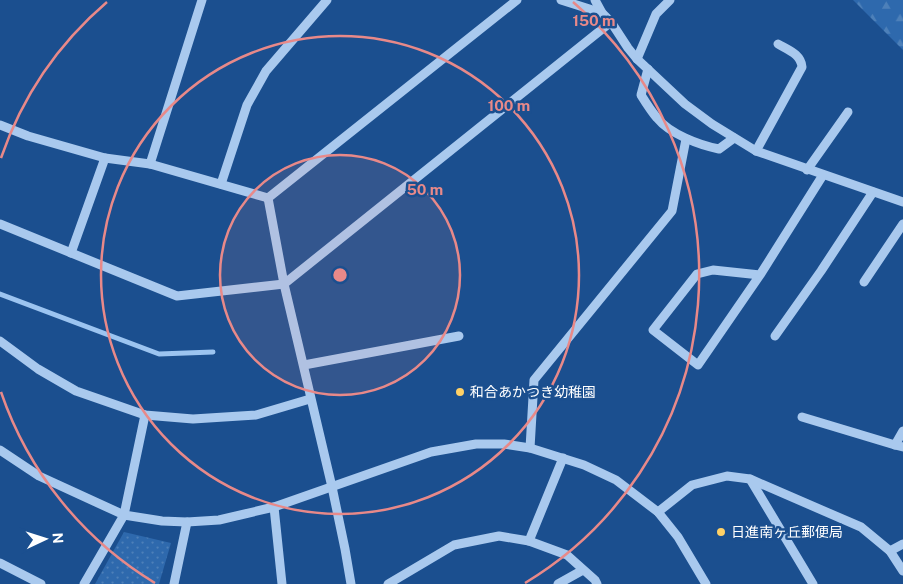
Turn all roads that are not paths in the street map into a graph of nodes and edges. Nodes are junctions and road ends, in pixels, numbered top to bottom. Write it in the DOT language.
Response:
graph roads {
  1 [pos="202,0"];
  2 [pos="327,0"];
  3 [pos="517,0"];
  4 [pos="560,0"];
  5 [pos="595,0"];
  6 [pos="670,0"];
  7 [pos="602,12"];
  8 [pos="611,22"];
  9 [pos="778,44"];
  10 [pos="637,59"];
  11 [pos="648,70"];
  12 [pos="848,112"];
  13 [pos="0,125"];
  14 [pos="734,138"];
  15 [pos="686,139"];
  16 [pos="756,151"];
  17 [pos="105,158"];
  18 [pos="150,164"];
  19 [pos="807,170"];
  20 [pos="823,175"];
  21 [pos="221,184"];
  22 [pos="874,192"];
  23 [pos="268,198"];
  24 [pos="903,202"];
  25 [pos="0,224"];
  26 [pos="903,224"];
  27 [pos="71,252"];
  28 [pos="760,275"];
  29 [pos="864,282"];
  30 [pos="284,284"];
  31 [pos="460,336"];
  32 [pos="775,336"];
  33 [pos="0,341"];
  34 [pos="304,365"];
  35 [pos="310,399"];
  36 [pos="145,415"];
  37 [pos="802,417"];
  38 [pos="903,431"];
  39 [pos="899,446"];
  40 [pos="530,448"];
  41 [pos="0,450"];
  42 [pos="563,458"];
  43 [pos="750,479"];
  44 [pos="332,487"];
  45 [pos="274,507"];
  46 [pos="658,512"];
  47 [pos="124,515"];
  48 [pos="187,522"];
  49 [pos="529,541"];
  50 [pos="903,544"];
  51 [pos="890,550"];
  52 [pos="0,562"];
  53 [pos="583,570"];
  54 [pos="903,571"];
  55 [pos="40,584"];
  56 [pos="84,584"];
  57 [pos="174,584"];
  58 [pos="282,584"];
  59 [pos="351,584"];
  60 [pos="388,584"];
  61 [pos="558,584"];
  62 [pos="597,584"];
  63 [pos="706,584"];
  64 [pos="813,584"];
  1 -- 18 [label="street"];
  2 -- 21 [label="street"];
  3 -- 23 [label="street"];
  4 -- 7 [label="street"];
  5 -- 7 [label="street"];
  6 -- 10 [label="street"];
  7 -- 8 [label="street"];
  8 -- 10 [label="street"];
  8 -- 30 [label="street"];
  9 -- 16 [label="street"];
  10 -- 11 [label="street"];
  11 -- 14 [label="street"];
  11 -- 15 [label="street"];
  12 -- 19 [label="street"];
  13 -- 17 [label="street"];
  14 -- 15 [label="street"];
  14 -- 16 [label="street"];
  15 -- 40 [label="street"];
  16 -- 19 [label="street"];
  17 -- 18 [label="street"];
  17 -- 27 [label="street"];
  18 -- 21 [label="street"];
  19 -- 20 [label="street"];
  20 -- 22 [label="street"];
  20 -- 28 [label="street"];
  21 -- 23 [label="street"];
  22 -- 24 [label="street"];
  22 -- 32 [label="street"];
  23 -- 30 [label="street"];
  25 -- 27 [label="street"];
  26 -- 29 [label="street"];
  27 -- 30 [label="street"];
  28 -- 28 [label="street"];
  30 -- 34 [label="street"];
  31 -- 34 [label="street"];
  33 -- 36 [label="street"];
  34 -- 35 [label="street"];
  35 -- 36 [label="street"];
  35 -- 44 [label="street"];
  36 -- 47 [label="street"];
  37 -- 39 [label="street"];
  38 -- 39 [label="street"];
  40 -- 42 [label="street"];
  40 -- 44 [label="street"];
  41 -- 47 [label="street"];
  42 -- 46 [label="street"];
  42 -- 49 [label="street"];
  43 -- 46 [label="street"];
  43 -- 51 [label="street"];
  43 -- 64 [label="street"];
  44 -- 45 [label="street"];
  44 -- 59 [label="street"];
  45 -- 48 [label="street"];
  45 -- 58 [label="street"];
  46 -- 63 [label="street"];
  47 -- 48 [label="street"];
  47 -- 56 [label="street"];
  48 -- 57 [label="street"];
  49 -- 53 [label="street"];
  49 -- 60 [label="street"];
  50 -- 51 [label="street"];
  51 -- 54 [label="street"];
  52 -- 55 [label="street"];
  53 -- 61 [label="street"];
  53 -- 62 [label="street"];
}
